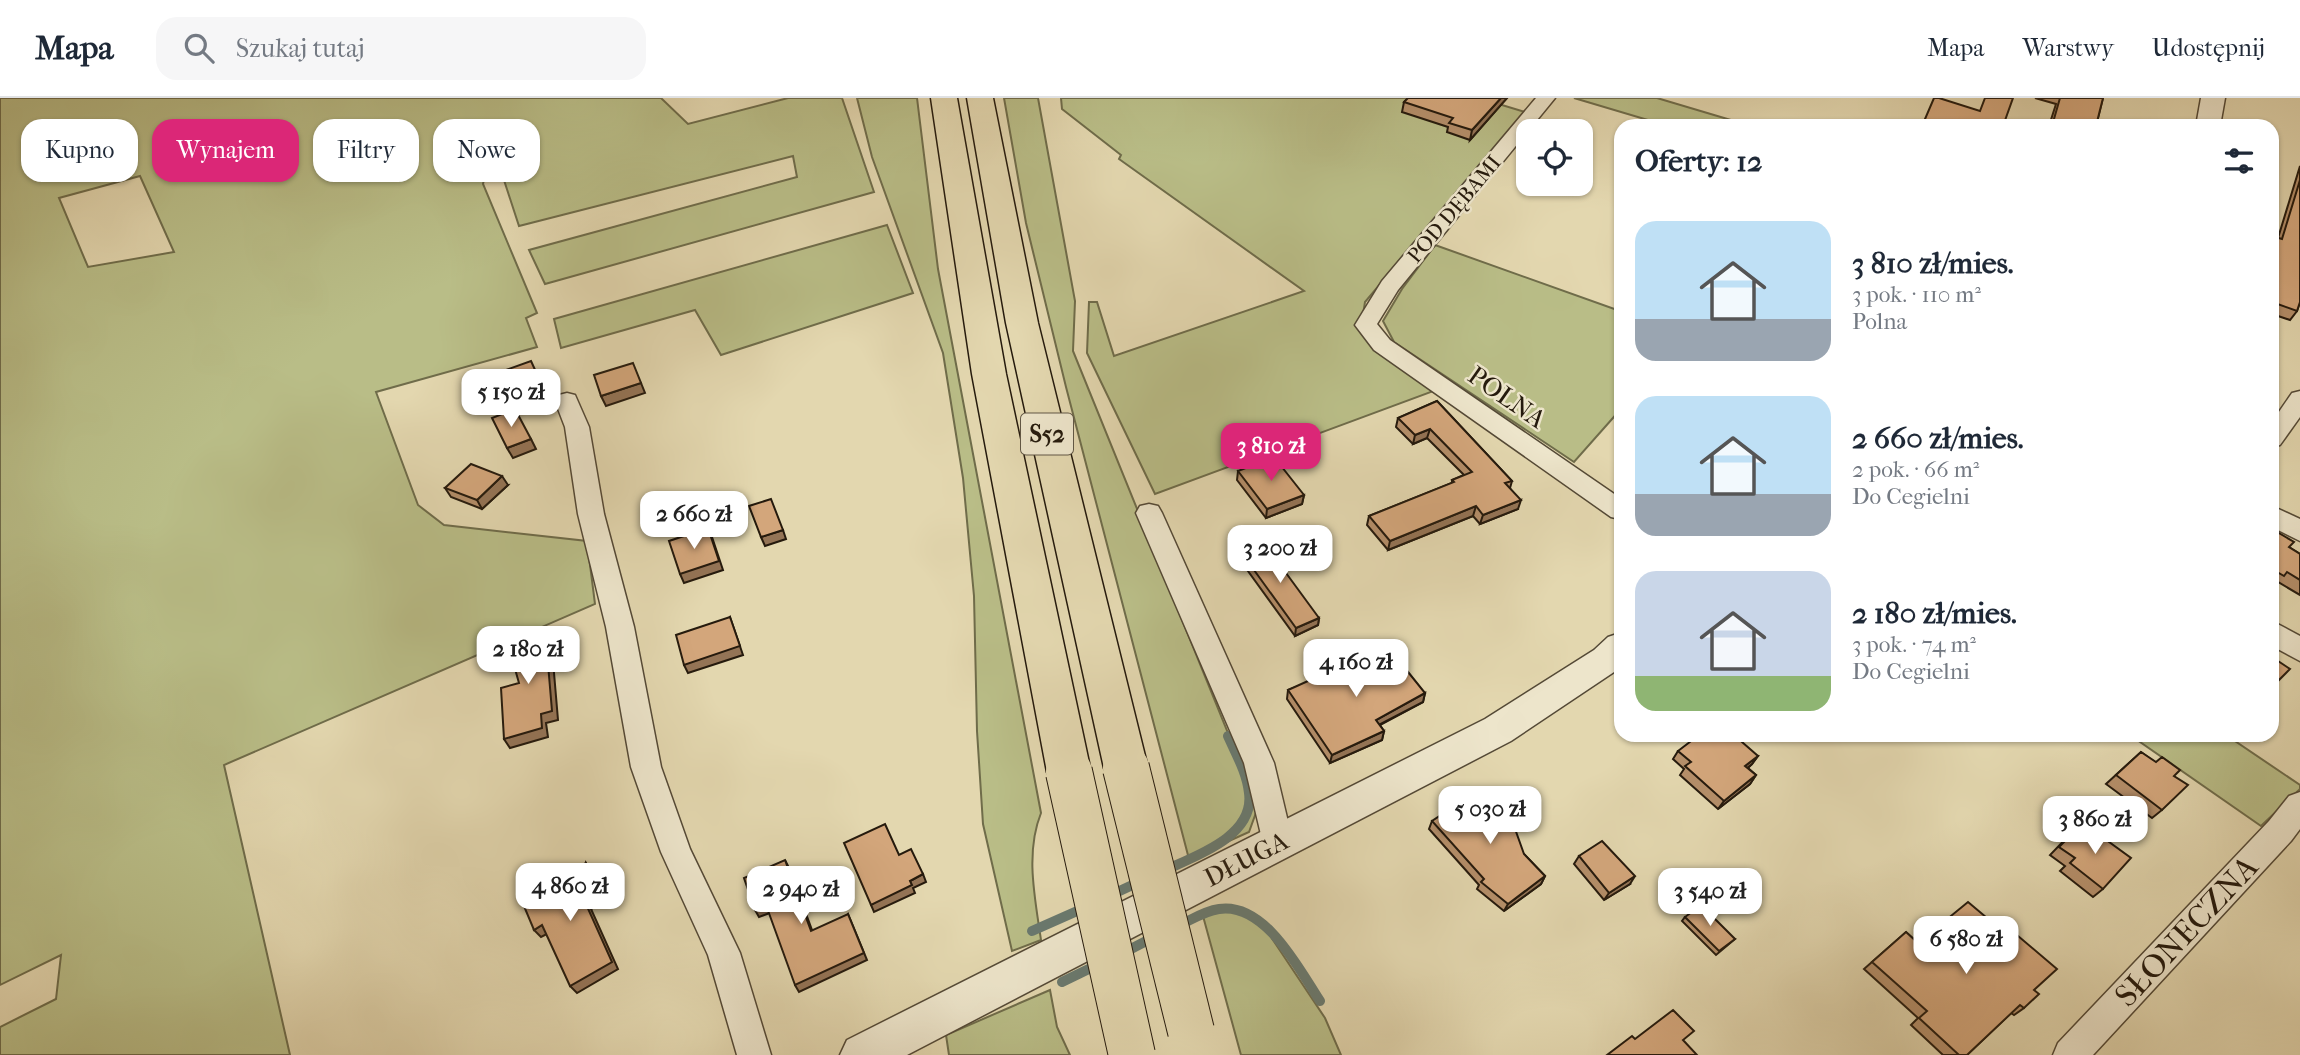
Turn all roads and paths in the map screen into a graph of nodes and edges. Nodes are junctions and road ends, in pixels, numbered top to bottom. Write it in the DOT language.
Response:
graph roads {
  1 [pos="944,98"];
  2 [pos="980,98"];
  3 [pos="1546,98"];
  4 [pos="2213,98"];
  5 [pos="2209,119"];
  6 [pos="1366,324"];
  7 [pos="2300,399"];
  8 [pos="567,401"];
  9 [pos="2279,429"];
  10 [pos="1614,506"];
  11 [pos="1149,513"];
  12 [pos="2279,519"];
  13 [pos="2300,531"];
  14 [pos="2279,636"];
  15 [pos="2300,650"];
  16 [pos="1614,653"];
  17 [pos="2300,805"];
  18 [pos="1278,843"];
  19 [pos="1194,1043"];
  20 [pos="754,1055"];
  21 [pos="862,1055"];
  22 [pos="1132,1055"];
  23 [pos="2070,1055"];
  1 -- 22 [label="highway, S52, bridge"];
  2 -- 19 [label="highway, S52, bridge"];
  3 -- 6 [label="street, POD DĘBAMI"];
  4 -- 5 [label="street"];
  6 -- 10 [label="street, POLNA"];
  7 -- 9 [label="street"];
  8 -- 20 [label="street"];
  11 -- 18 [label="street"];
  12 -- 13 [label="street"];
  14 -- 15 [label="street"];
  16 -- 18 [label="street, DŁUGA"];
  17 -- 23 [label="street, SŁONECZNA"];
  18 -- 21 [label="street, DŁUGA"];
}
